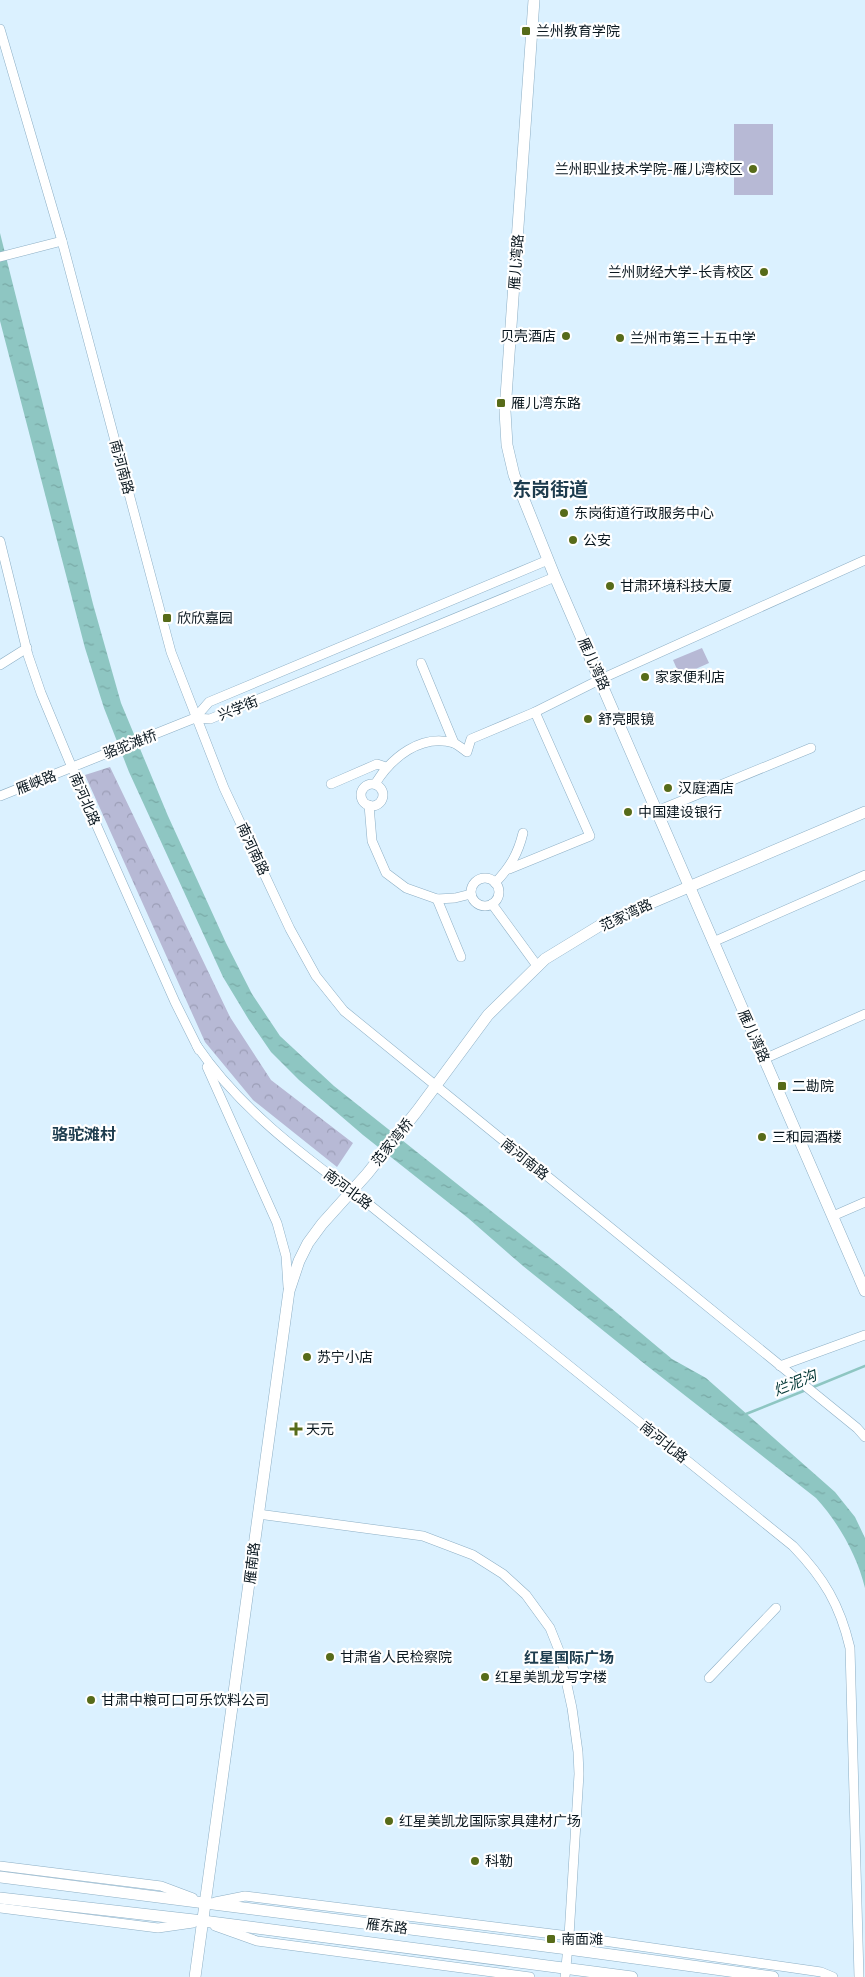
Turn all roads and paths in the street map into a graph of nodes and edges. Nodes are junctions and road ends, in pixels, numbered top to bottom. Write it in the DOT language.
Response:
graph roads {
  1 [pos="534,0"];
  2 [pos="0,29"];
  3 [pos="62,241"];
  4 [pos="0,257"];
  5 [pos="0,541"];
  6 [pos="548,560"];
  7 [pos="865,560"];
  8 [pos="555,577"];
  9 [pos="27,648"];
  10 [pos="421,664"];
  11 [pos="0,665"];
  12 [pos="601,680"];
  13 [pos="535,712"];
  14 [pos="195,718"];
  15 [pos="454,743"];
  16 [pos="811,748"];
  17 [pos="386,767"];
  18 [pos="72,768"];
  19 [pos="331,784"];
  20 [pos="375,784"];
  21 [pos="0,796"];
  22 [pos="369,805"];
  23 [pos="657,811"];
  24 [pos="865,812"];
  25 [pos="523,832"];
  26 [pos="509,869"];
  27 [pos="865,875"];
  28 [pos="495,883"];
  29 [pos="689,887"];
  30 [pos="471,894"];
  31 [pos="437,899"];
  32 [pos="492,904"];
  33 [pos="713,942"];
  34 [pos="461,957"];
  35 [pos="538,967"];
  36 [pos="865,1014"];
  37 [pos="198,1046"];
  38 [pos="764,1059"];
  39 [pos="436,1086"];
  40 [pos="367,1174"];
  41 [pos="352,1191"];
  42 [pos="865,1202"];
  43 [pos="832,1216"];
  44 [pos="865,1291"];
  45 [pos="288,1300"];
  46 [pos="865,1335"];
  47 [pos="782,1368"];
  48 [pos="865,1437"];
  49 [pos="258,1514"];
  50 [pos="776,1608"];
  51 [pos="709,1678"];
  52 [pos="0,1866"];
  53 [pos="0,1877"];
  54 [pos="0,1898"];
  55 [pos="206,1903"];
  56 [pos="0,1908"];
  57 [pos="203,1922"];
  58 [pos="569,1936"];
  59 [pos="568,1949"];
  60 [pos="565,1973"];
  61 [pos="195,1977"];
  62 [pos="530,1977"];
  63 [pos="632,1977"];
  64 [pos="773,1977"];
  65 [pos="833,1977"];
  66 [pos="859,1977"];
  1 -- 6 [label="main road, 雁儿湾路"];
  2 -- 3 [label="street, 南河南路"];
  3 -- 4 [label="street"];
  3 -- 14 [label="street, 南河南路"];
  5 -- 9 [label="street, 南河北路"];
  6 -- 8 [label="main road, 雁儿湾路"];
  6 -- 14 [label="street, 兴学街"];
  7 -- 12 [label="street"];
  8 -- 12 [label="main road, 雁儿湾路"];
  8 -- 14 [label="street, 兴学街"];
  9 -- 11 [label="street"];
  9 -- 18 [label="street, 南河北路"];
  10 -- 15 [label="street"];
  12 -- 13 [label="street"];
  12 -- 23 [label="main road, 雁儿湾路"];
  13 -- 15 [label="street"];
  13 -- 26 [label="street"];
  14 -- 18 [label="street, 骆驼滩桥"];
  14 -- 39 [label="street, 南河南路"];
  15 -- 17 [label="street"];
  16 -- 23 [label="street"];
  17 -- 19 [label="street"];
  17 -- 20 [label="street"];
  18 -- 21 [label="street, 雁峡路"];
  18 -- 37 [label="street, 南河北路"];
  20 -- 22 [label="street"];
  20 -- 22 [label="street"];
  22 -- 31 [label="street"];
  23 -- 29 [label="main road, 雁儿湾路"];
  24 -- 29 [label="main road, 范家湾路"];
  25 -- 26 [label="street"];
  26 -- 28 [label="street"];
  27 -- 33 [label="street"];
  28 -- 30 [label="street"];
  28 -- 32 [label="street"];
  29 -- 33 [label="main road, 雁儿湾路"];
  29 -- 35 [label="main road, 范家湾路"];
  30 -- 31 [label="street"];
  30 -- 32 [label="street"];
  31 -- 34 [label="street"];
  32 -- 35 [label="street"];
  33 -- 38 [label="main road, 雁儿湾路"];
  35 -- 39 [label="main road, 范家湾路"];
  36 -- 38 [label="street"];
  37 -- 41 [label="street, 南河北路"];
  37 -- 45 [label="street, 南河北路"];
  38 -- 43 [label="main road, 雁儿湾路"];
  39 -- 40 [label="main road, 范家湾桥"];
  39 -- 47 [label="street, 南河南路"];
  40 -- 41 [label="main road, 雁南路"];
  41 -- 45 [label="main road, 雁南路"];
  41 -- 66 [label="street, 南河北路"];
  42 -- 43 [label="street"];
  43 -- 44 [label="main road, 雁儿湾路"];
  45 -- 49 [label="main road, 雁南路"];
  46 -- 47 [label="street"];
  47 -- 48 [label="street, 南河南路"];
  49 -- 55 [label="main road, 雁南路"];
  49 -- 58 [label="street"];
  50 -- 51 [label="street"];
  52 -- 55 [label="street"];
  53 -- 55 [label="main road, 雁东路"];
  54 -- 57 [label="main road, 雁东路"];
  55 -- 57 [label="main road, 雁南路"];
  55 -- 58 [label="street"];
  55 -- 59 [label="main road, 雁东路"];
  56 -- 57 [label="street"];
  57 -- 60 [label="main road, 雁东路"];
  57 -- 61 [label="main road, 雁南路"];
  57 -- 62 [label="street"];
  58 -- 59 [label="street"];
  58 -- 65 [label="street"];
  59 -- 60 [label="street"];
  59 -- 64 [label="main road, 雁东路"];
  60 -- 63 [label="main road, 雁东路"];
}
